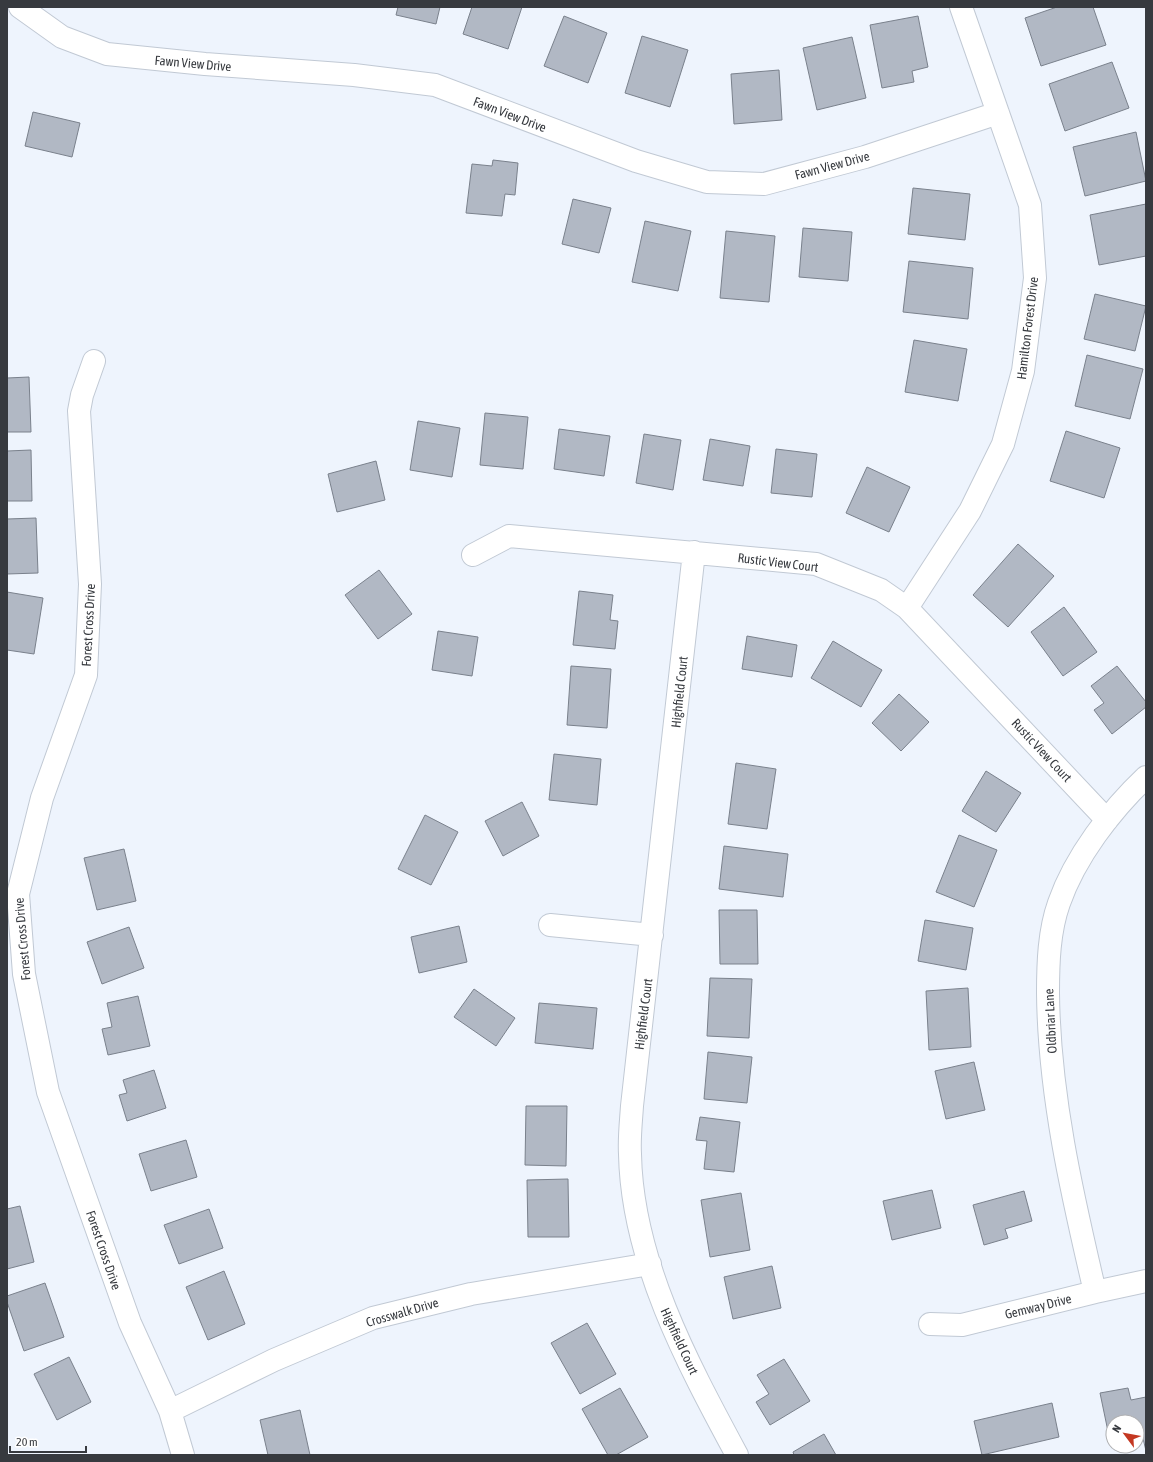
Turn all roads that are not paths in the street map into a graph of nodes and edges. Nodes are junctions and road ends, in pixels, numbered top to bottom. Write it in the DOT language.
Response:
graph roads {
  1 [pos="20,7"];
  2 [pos="961,7"];
  3 [pos="998,113"];
  4 [pos="94,361"];
  5 [pos="694,552"];
  6 [pos="473,555"];
  7 [pos="907,608"];
  8 [pos="1146,777"];
  9 [pos="1107,820"];
  10 [pos="550,925"];
  11 [pos="652,935"];
  12 [pos="650,1264"];
  13 [pos="1146,1281"];
  14 [pos="1095,1292"];
  15 [pos="930,1324"];
  16 [pos="170,1412"];
  17 [pos="183,1455"];
  18 [pos="737,1455"];
  1 -- 3 [label="street, Fawn View Drive"];
  2 -- 3 [label="street, Hamilton Forest Drive"];
  3 -- 7 [label="street, Hamilton Forest Drive"];
  4 -- 16 [label="street, Forest Cross Drive"];
  5 -- 6 [label="street, Rustic View Court"];
  5 -- 7 [label="street, Rustic View Court"];
  5 -- 11 [label="street, Highfield Court"];
  7 -- 9 [label="street, Rustic View Court"];
  8 -- 9 [label="street, Oldbriar Lane"];
  9 -- 14 [label="street, Oldbriar Lane"];
  10 -- 11 [label="street"];
  11 -- 12 [label="street, Highfield Court"];
  12 -- 16 [label="street, Crosswalk Drive"];
  12 -- 18 [label="street, Highfield Court"];
  13 -- 14 [label="street, Gemway Drive"];
  14 -- 15 [label="street, Gemway Drive"];
  16 -- 17 [label="street, Forest Cross Drive"];
}
